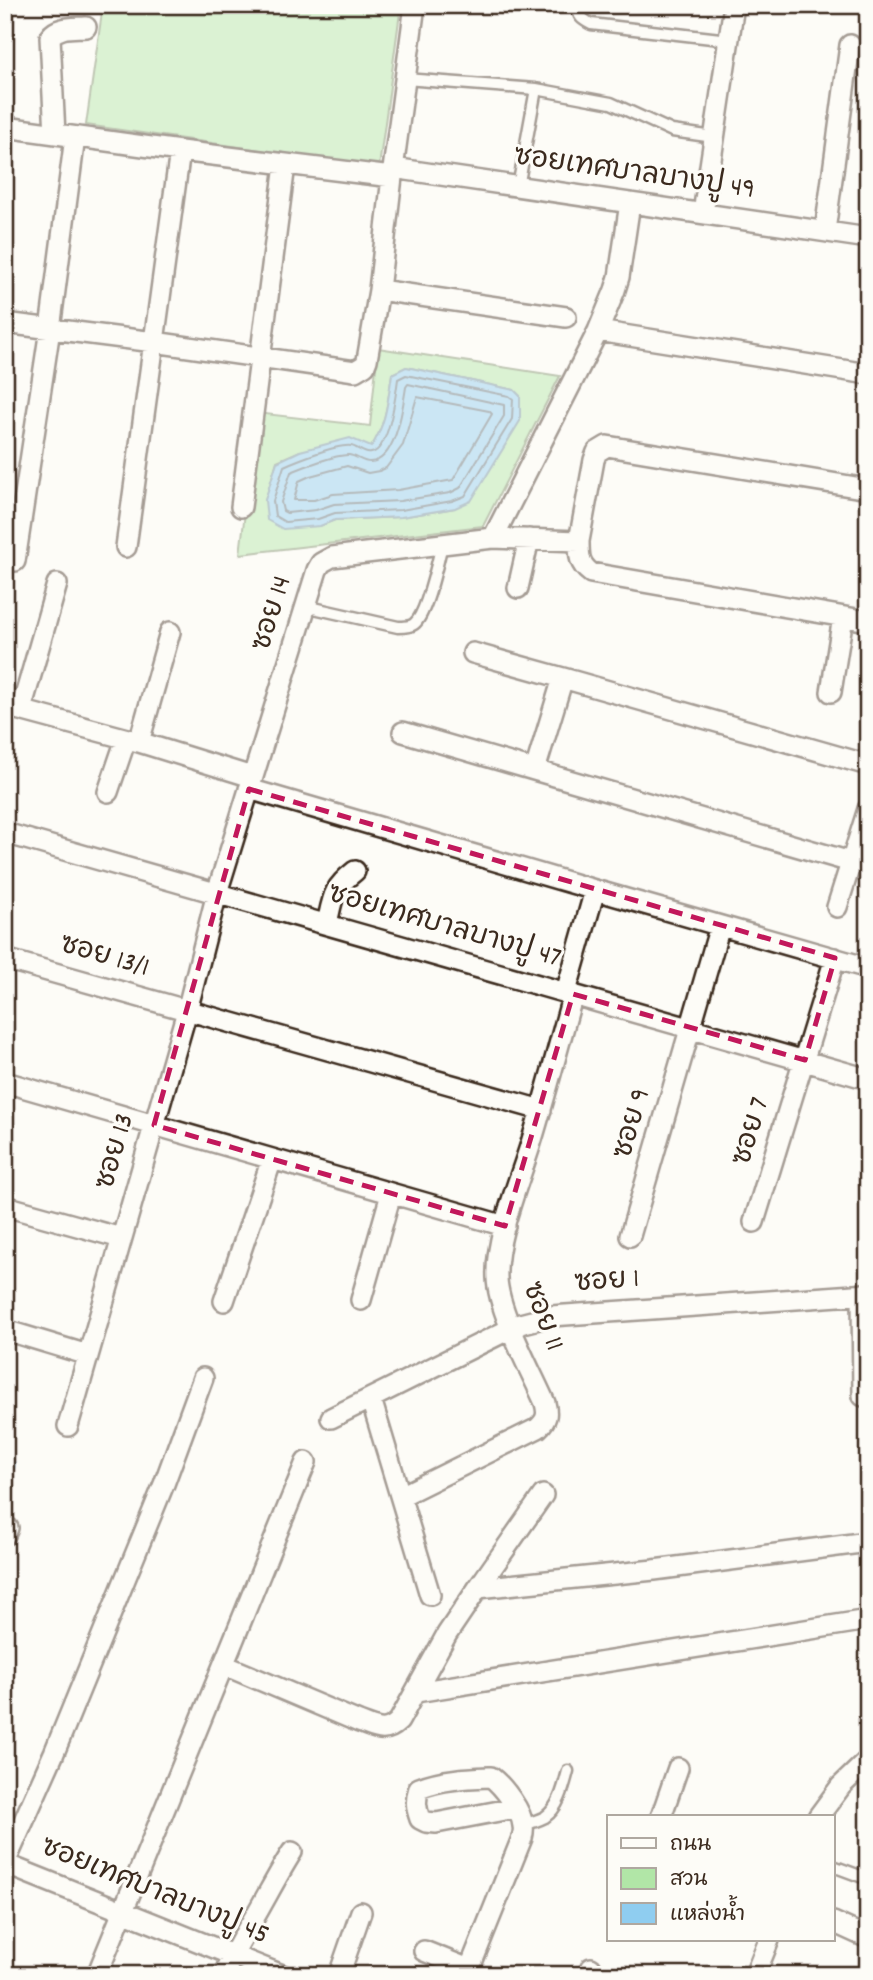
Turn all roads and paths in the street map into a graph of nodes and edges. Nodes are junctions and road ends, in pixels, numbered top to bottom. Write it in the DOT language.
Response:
graph roads {
  1 [pos="415,5"];
  2 [pos="578,5"];
  3 [pos="734,5"];
  4 [pos="86,27"];
  5 [pos="729,40"];
  6 [pos="850,45"];
  7 [pos="405,79"];
  8 [pos="536,89"];
  9 [pos="5,127"];
  10 [pos="65,135"];
  11 [pos="714,137"];
  12 [pos="180,151"];
  13 [pos="285,165"];
  14 [pos="393,172"];
  15 [pos="518,187"];
  16 [pos="629,203"];
  17 [pos="703,213"];
  18 [pos="825,231"];
  19 [pos="868,238"];
  20 [pos="379,290"];
  21 [pos="566,317"];
  22 [pos="5,323"];
  23 [pos="50,329"];
  24 [pos="598,331"];
  25 [pos="154,342"];
  26 [pos="261,357"];
  27 [pos="868,374"];
  28 [pos="868,489"];
  29 [pos="241,507"];
  30 [pos="494,538"];
  31 [pos="529,539"];
  32 [pos="579,541"];
  33 [pos="442,543"];
  34 [pos="126,547"];
  35 [pos="16,561"];
  36 [pos="57,584"];
  37 [pos="518,588"];
  38 [pos="305,606"];
  39 [pos="843,617"];
  40 [pos="868,621"];
  41 [pos="170,632"];
  42 [pos="473,653"];
  43 [pos="563,678"];
  44 [pos="831,692"];
  45 [pos="13,708"];
  46 [pos="403,732"];
  47 [pos="132,741"];
  48 [pos="868,765"];
  49 [pos="535,771"];
  50 [pos="251,783"];
  51 [pos="108,792"];
  52 [pos="868,808"];
  53 [pos="5,833"];
  54 [pos="860,864"];
  55 [pos="355,871"];
  56 [pos="595,890"];
  57 [pos="217,892"];
  58 [pos="837,906"];
  59 [pos="327,924"];
  60 [pos="720,926"];
  61 [pos="835,958"];
  62 [pos="5,959"];
  63 [pos="868,968"];
  64 [pos="570,993"];
  65 [pos="187,1011"];
  66 [pos="691,1028"];
  67 [pos="805,1060"];
  68 [pos="868,1079"];
  69 [pos="5,1082"];
  70 [pos="541,1110"];
  71 [pos="154,1125"];
  72 [pos="272,1159"];
  73 [pos="391,1194"];
  74 [pos="5,1206"];
  75 [pos="754,1222"];
  76 [pos="505,1226"];
  77 [pos="630,1236"];
  78 [pos="121,1238"];
  79 [pos="865,1294"];
  80 [pos="360,1300"];
  81 [pos="224,1301"];
  82 [pos="512,1328"];
  83 [pos="5,1330"];
  84 [pos="89,1355"];
  85 [pos="203,1378"];
  86 [pos="863,1396"];
  87 [pos="371,1399"];
  88 [pos="331,1418"];
  89 [pos="68,1426"];
  90 [pos="306,1462"];
  91 [pos="543,1495"];
  92 [pos="401,1496"];
  93 [pos="868,1542"];
  94 [pos="478,1588"];
  95 [pos="430,1595"];
  96 [pos="868,1620"];
  97 [pos="224,1664"];
  98 [pos="416,1692"];
  99 [pos="868,1760"];
  100 [pos="678,1768"];
  101 [pos="568,1771"];
  102 [pos="662,1815"];
  103 [pos="819,1815"];
  104 [pos="519,1817"];
  105 [pos="292,1852"];
  106 [pos="5,1864"];
  107 [pos="834,1866"];
  108 [pos="868,1879"];
  109 [pos="123,1911"];
  110 [pos="361,1912"];
  111 [pos="834,1922"];
  112 [pos="868,1937"];
  113 [pos="769,1941"];
  114 [pos="424,1951"];
  115 [pos="231,1955"];
  116 [pos="468,1972"];
  117 [pos="97,1975"];
  118 [pos="224,1975"];
  119 [pos="282,1975"];
  120 [pos="339,1975"];
  121 [pos="755,1975"];
  1 -- 7 [label="street"];
  2 -- 5 [label="lane"];
  3 -- 5 [label="street"];
  4 -- 10 [label="street"];
  5 -- 11 [label="street"];
  6 -- 18 [label="street"];
  7 -- 8 [label="lane"];
  7 -- 14 [label="street"];
  8 -- 11 [label="lane"];
  8 -- 15 [label="lane"];
  9 -- 10 [label="street, ซอยเทศบาลบางปู 49"];
  10 -- 12 [label="street, ซอยเทศบาลบางปู 49"];
  10 -- 23 [label="street"];
  11 -- 17 [label="street"];
  12 -- 13 [label="street, ซอยเทศบาลบางปู 49"];
  12 -- 25 [label="street"];
  13 -- 14 [label="street, ซอยเทศบาลบางปู 49"];
  13 -- 26 [label="street"];
  14 -- 15 [label="street, ซอยเทศบาลบางปู 49"];
  14 -- 20 [label="street"];
  15 -- 16 [label="street, ซอยเทศบาลบางปู 49"];
  16 -- 17 [label="street, ซอยเทศบาลบางปู 49"];
  16 -- 24 [label="street"];
  17 -- 18 [label="street, ซอยเทศบาลบางปู 49"];
  18 -- 19 [label="street, ซอยเทศบาลบางปู 49"];
  20 -- 21 [label="street"];
  20 -- 26 [label="street"];
  22 -- 23 [label="street"];
  23 -- 25 [label="street"];
  23 -- 35 [label="street"];
  24 -- 27 [label="street"];
  24 -- 30 [label="street"];
  25 -- 26 [label="street"];
  25 -- 34 [label="street"];
  26 -- 29 [label="street"];
  28 -- 32 [label="street"];
  30 -- 31 [label="street, ซอย 14"];
  30 -- 33 [label="street, ซอย 14"];
  31 -- 32 [label="street, ซอย 14"];
  31 -- 37 [label="street"];
  32 -- 39 [label="street"];
  33 -- 38 [label="street, ซอย 14"];
  33 -- 38 [label="lane"];
  36 -- 45 [label="street"];
  38 -- 50 [label="street, ซอย 14"];
  39 -- 40 [label="street"];
  39 -- 44 [label="street"];
  41 -- 47 [label="street"];
  42 -- 43 [label="street"];
  43 -- 48 [label="street"];
  43 -- 49 [label="street"];
  45 -- 47 [label="street"];
  46 -- 49 [label="street"];
  47 -- 50 [label="street"];
  47 -- 51 [label="street"];
  49 -- 54 [label="street"];
  50 -- 56 [label="street"];
  50 -- 57 [label="street, ซอย 14"];
  52 -- 54 [label="street"];
  53 -- 57 [label="street, ซอยเทศบาลบางปู 47"];
  54 -- 58 [label="street"];
  55 -- 59 [label="street"];
  56 -- 60 [label="street"];
  56 -- 64 [label="street, ซอย 11"];
  57 -- 59 [label="street, ซอยเทศบาลบางปู 47"];
  57 -- 65 [label="street, ซอย 13"];
  59 -- 64 [label="street, ซอยเทศบาลบางปู 47"];
  60 -- 61 [label="street"];
  60 -- 66 [label="street, ซอย 9"];
  61 -- 63 [label="street"];
  61 -- 67 [label="street, ซอย 7"];
  62 -- 65 [label="street, ซอย 13/1"];
  64 -- 66 [label="street, ซอยเทศบาลบางปู 47"];
  64 -- 70 [label="street, ซอย 11"];
  65 -- 70 [label="street, ซอย 13/1"];
  65 -- 71 [label="street, ซอย 13"];
  66 -- 67 [label="street, ซอยเทศบาลบางปู 47"];
  66 -- 77 [label="street, ซอย 9"];
  67 -- 68 [label="street, ซอยเทศบาลบางปู 47"];
  67 -- 75 [label="street, ซอย 7"];
  69 -- 71 [label="street"];
  70 -- 76 [label="street, ซอย 11"];
  71 -- 72 [label="street"];
  71 -- 78 [label="street, ซอย 13"];
  72 -- 73 [label="street"];
  72 -- 81 [label="street"];
  73 -- 76 [label="street"];
  73 -- 80 [label="street"];
  74 -- 78 [label="street"];
  76 -- 82 [label="street, ซอย 11"];
  78 -- 84 [label="street, ซอย 13"];
  79 -- 82 [label="street, ซอย 1"];
  79 -- 86 [label="street"];
  82 -- 87 [label="street, ซอย 1"];
  82 -- 92 [label="street, ซอย 11"];
  83 -- 84 [label="street"];
  84 -- 89 [label="street, ซอย 13"];
  85 -- 106 [label="street"];
  87 -- 88 [label="street, ซอย 1"];
  87 -- 92 [label="street"];
  90 -- 97 [label="street"];
  91 -- 94 [label="street"];
  92 -- 95 [label="street"];
  93 -- 94 [label="street"];
  94 -- 98 [label="street"];
  96 -- 98 [label="street"];
  97 -- 98 [label="street"];
  97 -- 109 [label="street"];
  99 -- 103 [label="street"];
  100 -- 102 [label="street"];
  101 -- 104 [label="lane"];
  104 -- 104 [label="street"];
  104 -- 116 [label="street"];
  105 -- 115 [label="street"];
  106 -- 109 [label="street, ซอยเทศบาลบางปู 45"];
  107 -- 108 [label="lane"];
  109 -- 115 [label="street, ซอยเทศบาลบางปู 45"];
  109 -- 117 [label="street"];
  110 -- 120 [label="street"];
  111 -- 112 [label="street"];
  113 -- 121 [label="street"];
  114 -- 116 [label="street"];
  115 -- 118 [label="street"];
  115 -- 119 [label="street, ซอยเทศบาลบางปู 45"];
}
